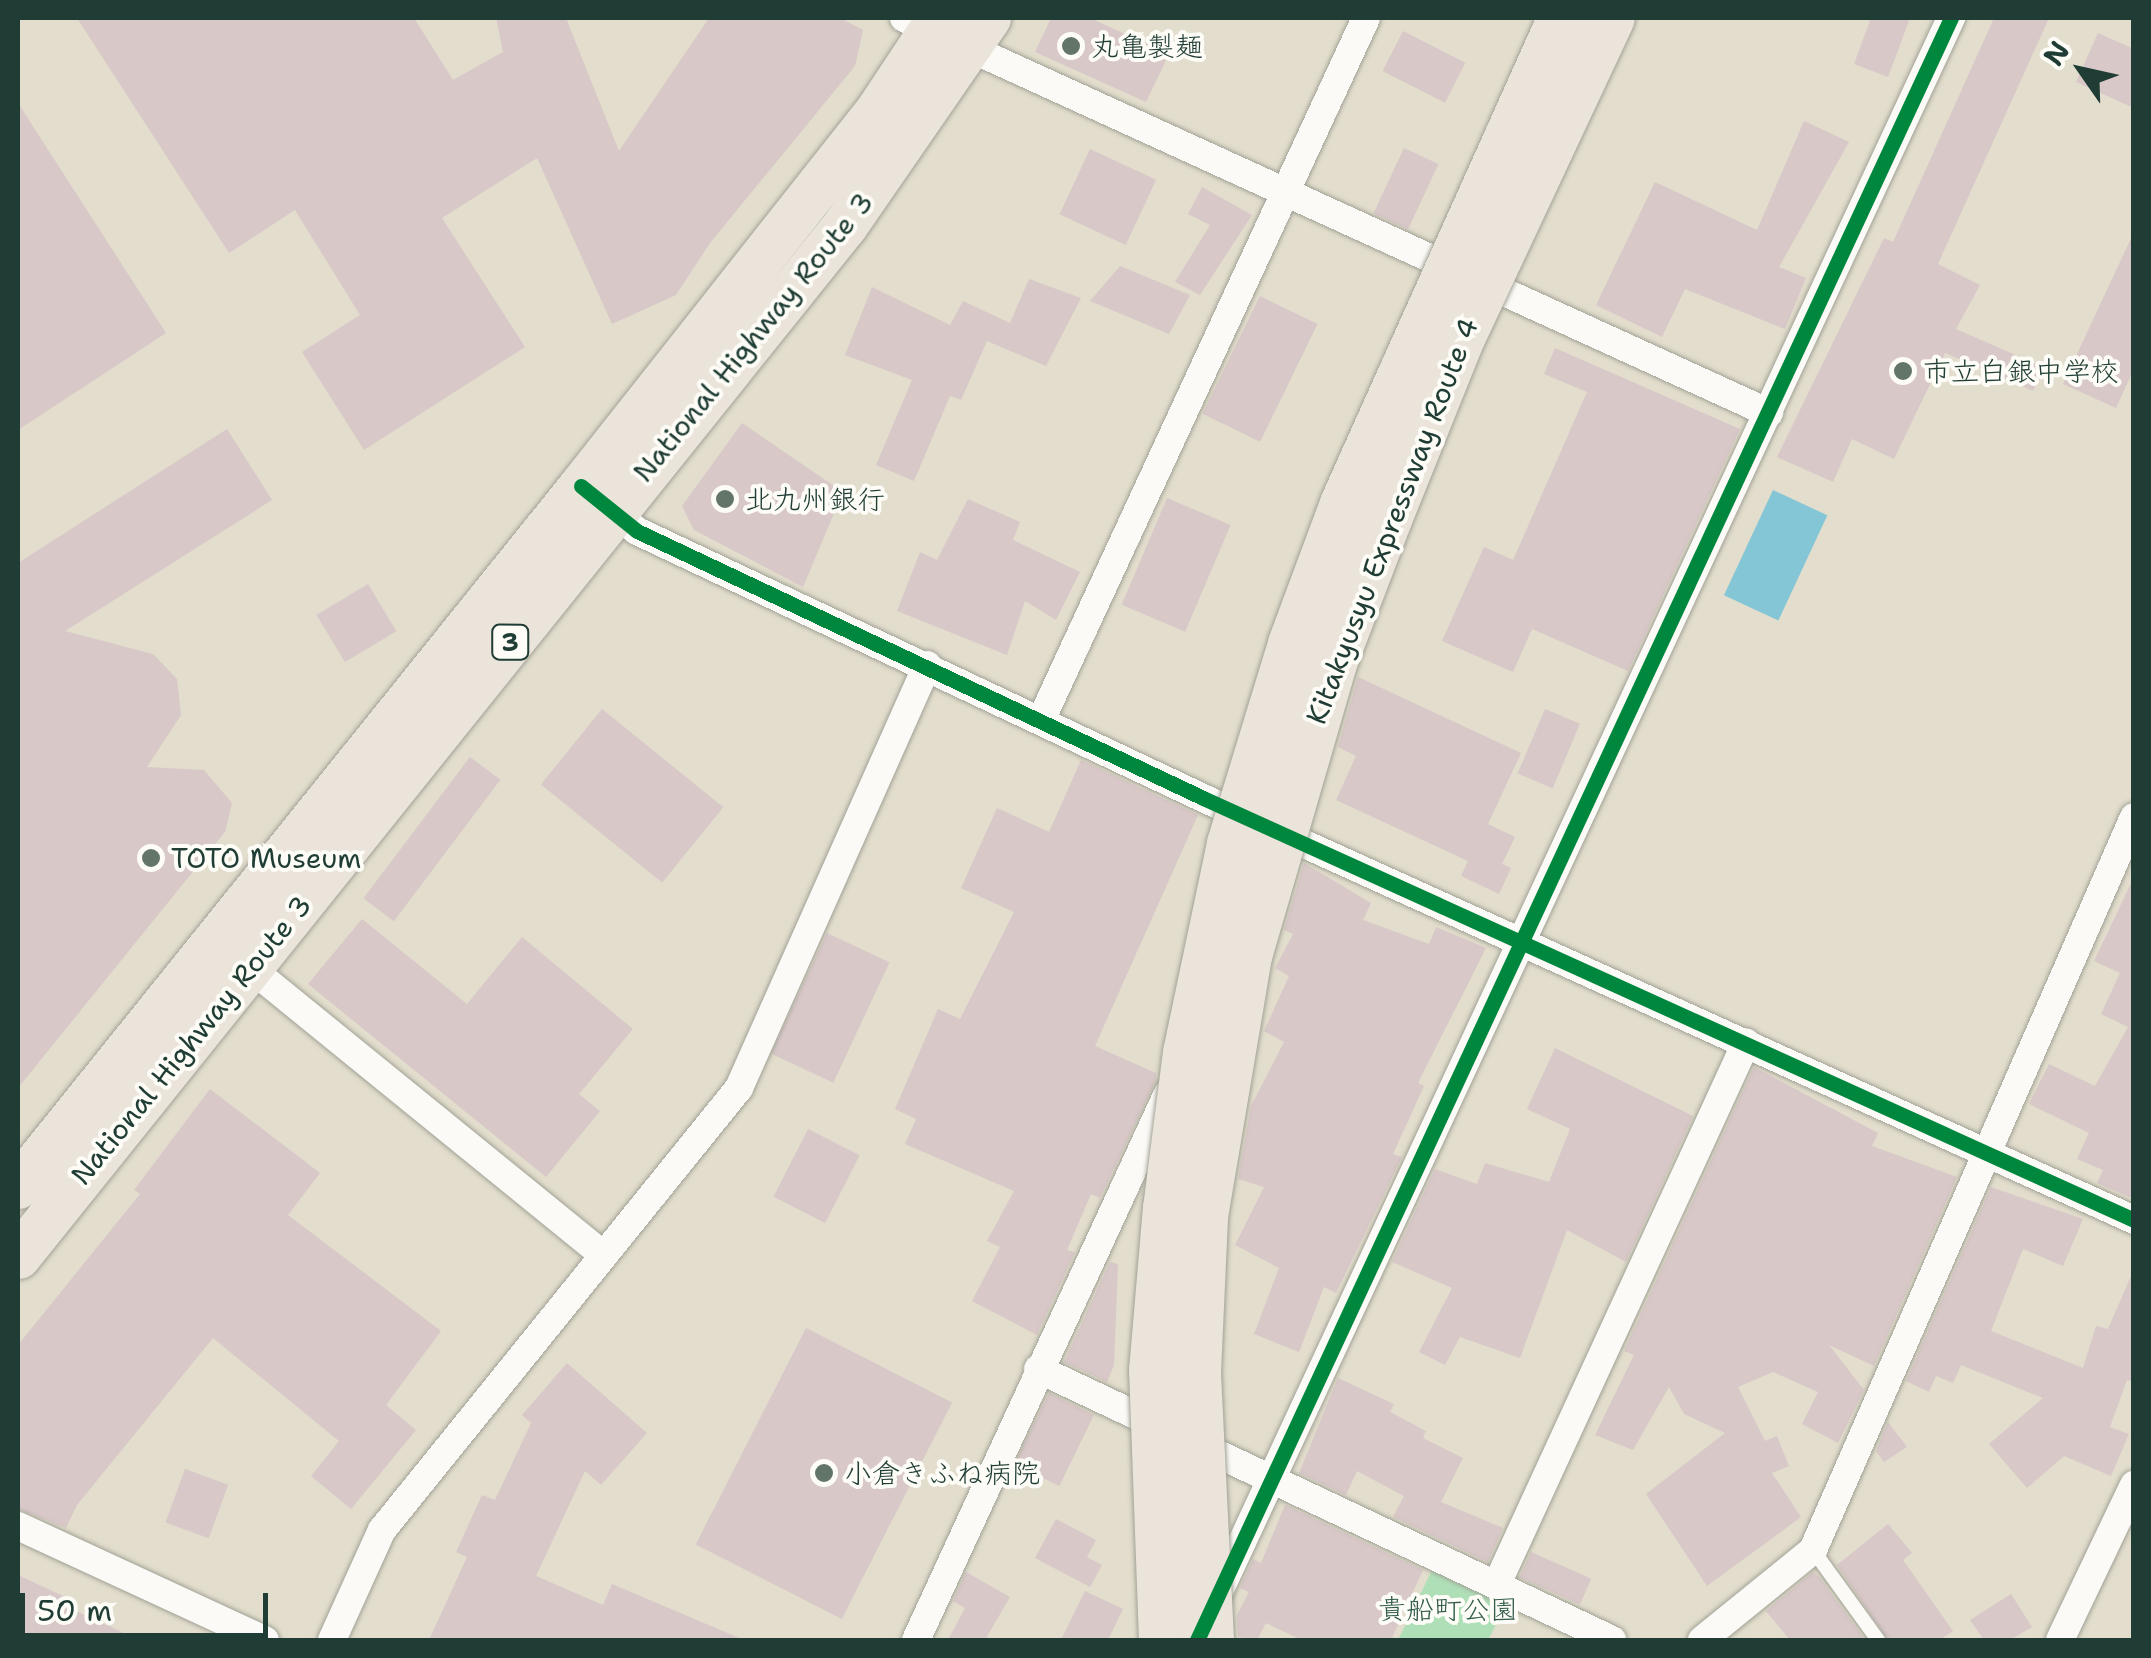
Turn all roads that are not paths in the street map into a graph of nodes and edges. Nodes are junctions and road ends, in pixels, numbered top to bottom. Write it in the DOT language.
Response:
graph roads {
  1 [pos="1366,18"];
  2 [pos="1563,18"];
  3 [pos="1610,18"];
  4 [pos="1951,18"];
  5 [pos="947,26"];
  6 [pos="1287,194"];
  7 [pos="1769,413"];
  8 [pos="597,499"];
  9 [pos="927,665"];
  10 [pos="1042,718"];
  11 [pos="2134,817"];
  12 [pos="1291,834"];
  13 [pos="1518,940"];
  14 [pos="250,968"];
  15 [pos="1746,1042"];
  16 [pos="1989,1151"];
  17 [pos="18,1186"];
  18 [pos="2134,1220"];
  19 [pos="604,1255"];
  20 [pos="18,1256"];
  21 [pos="1038,1369"];
  22 [pos="1270,1478"];
  23 [pos="2134,1485"];
  24 [pos="18,1526"];
  25 [pos="1813,1550"];
  26 [pos="1497,1584"];
  27 [pos="265,1640"];
  28 [pos="332,1640"];
  29 [pos="916,1640"];
  30 [pos="1164,1640"];
  31 [pos="1197,1640"];
  32 [pos="1209,1640"];
  33 [pos="1612,1640"];
  34 [pos="1702,1640"];
  35 [pos="1878,1640"];
  36 [pos="2060,1640"];
  1 -- 6 [label="street"];
  2 -- 30 [label="highway, Kitakyusyu Expressway Route 4, bridge"];
  3 -- 32 [label="highway, Kitakyusyu Expressway Route 4, bridge"];
  4 -- 7 [label="street"];
  5 -- 6 [label="street"];
  5 -- 8 [label="highway, National Highway Route 3 / 3"];
  6 -- 7 [label="street"];
  6 -- 10 [label="street"];
  7 -- 13 [label="street"];
  8 -- 9 [label="street"];
  8 -- 14 [label="highway, National Highway Route 3 / 3"];
  8 -- 17 [label="highway, National Highway Route 3 / 3"];
  9 -- 10 [label="street"];
  9 -- 19 [label="street"];
  10 -- 12 [label="street"];
  11 -- 16 [label="street"];
  12 -- 13 [label="street"];
  12 -- 21 [label="street"];
  13 -- 15 [label="street"];
  13 -- 22 [label="street"];
  14 -- 19 [label="street"];
  14 -- 20 [label="highway, National Highway Route 3 / 3"];
  15 -- 16 [label="street"];
  15 -- 26 [label="street"];
  16 -- 18 [label="street"];
  16 -- 25 [label="street"];
  19 -- 28 [label="street"];
  21 -- 22 [label="street"];
  21 -- 29 [label="street"];
  22 -- 26 [label="street"];
  22 -- 31 [label="street"];
  23 -- 36 [label="street"];
  24 -- 27 [label="street"];
  25 -- 34 [label="street"];
  25 -- 35 [label="lane"];
  26 -- 33 [label="street"];
}
